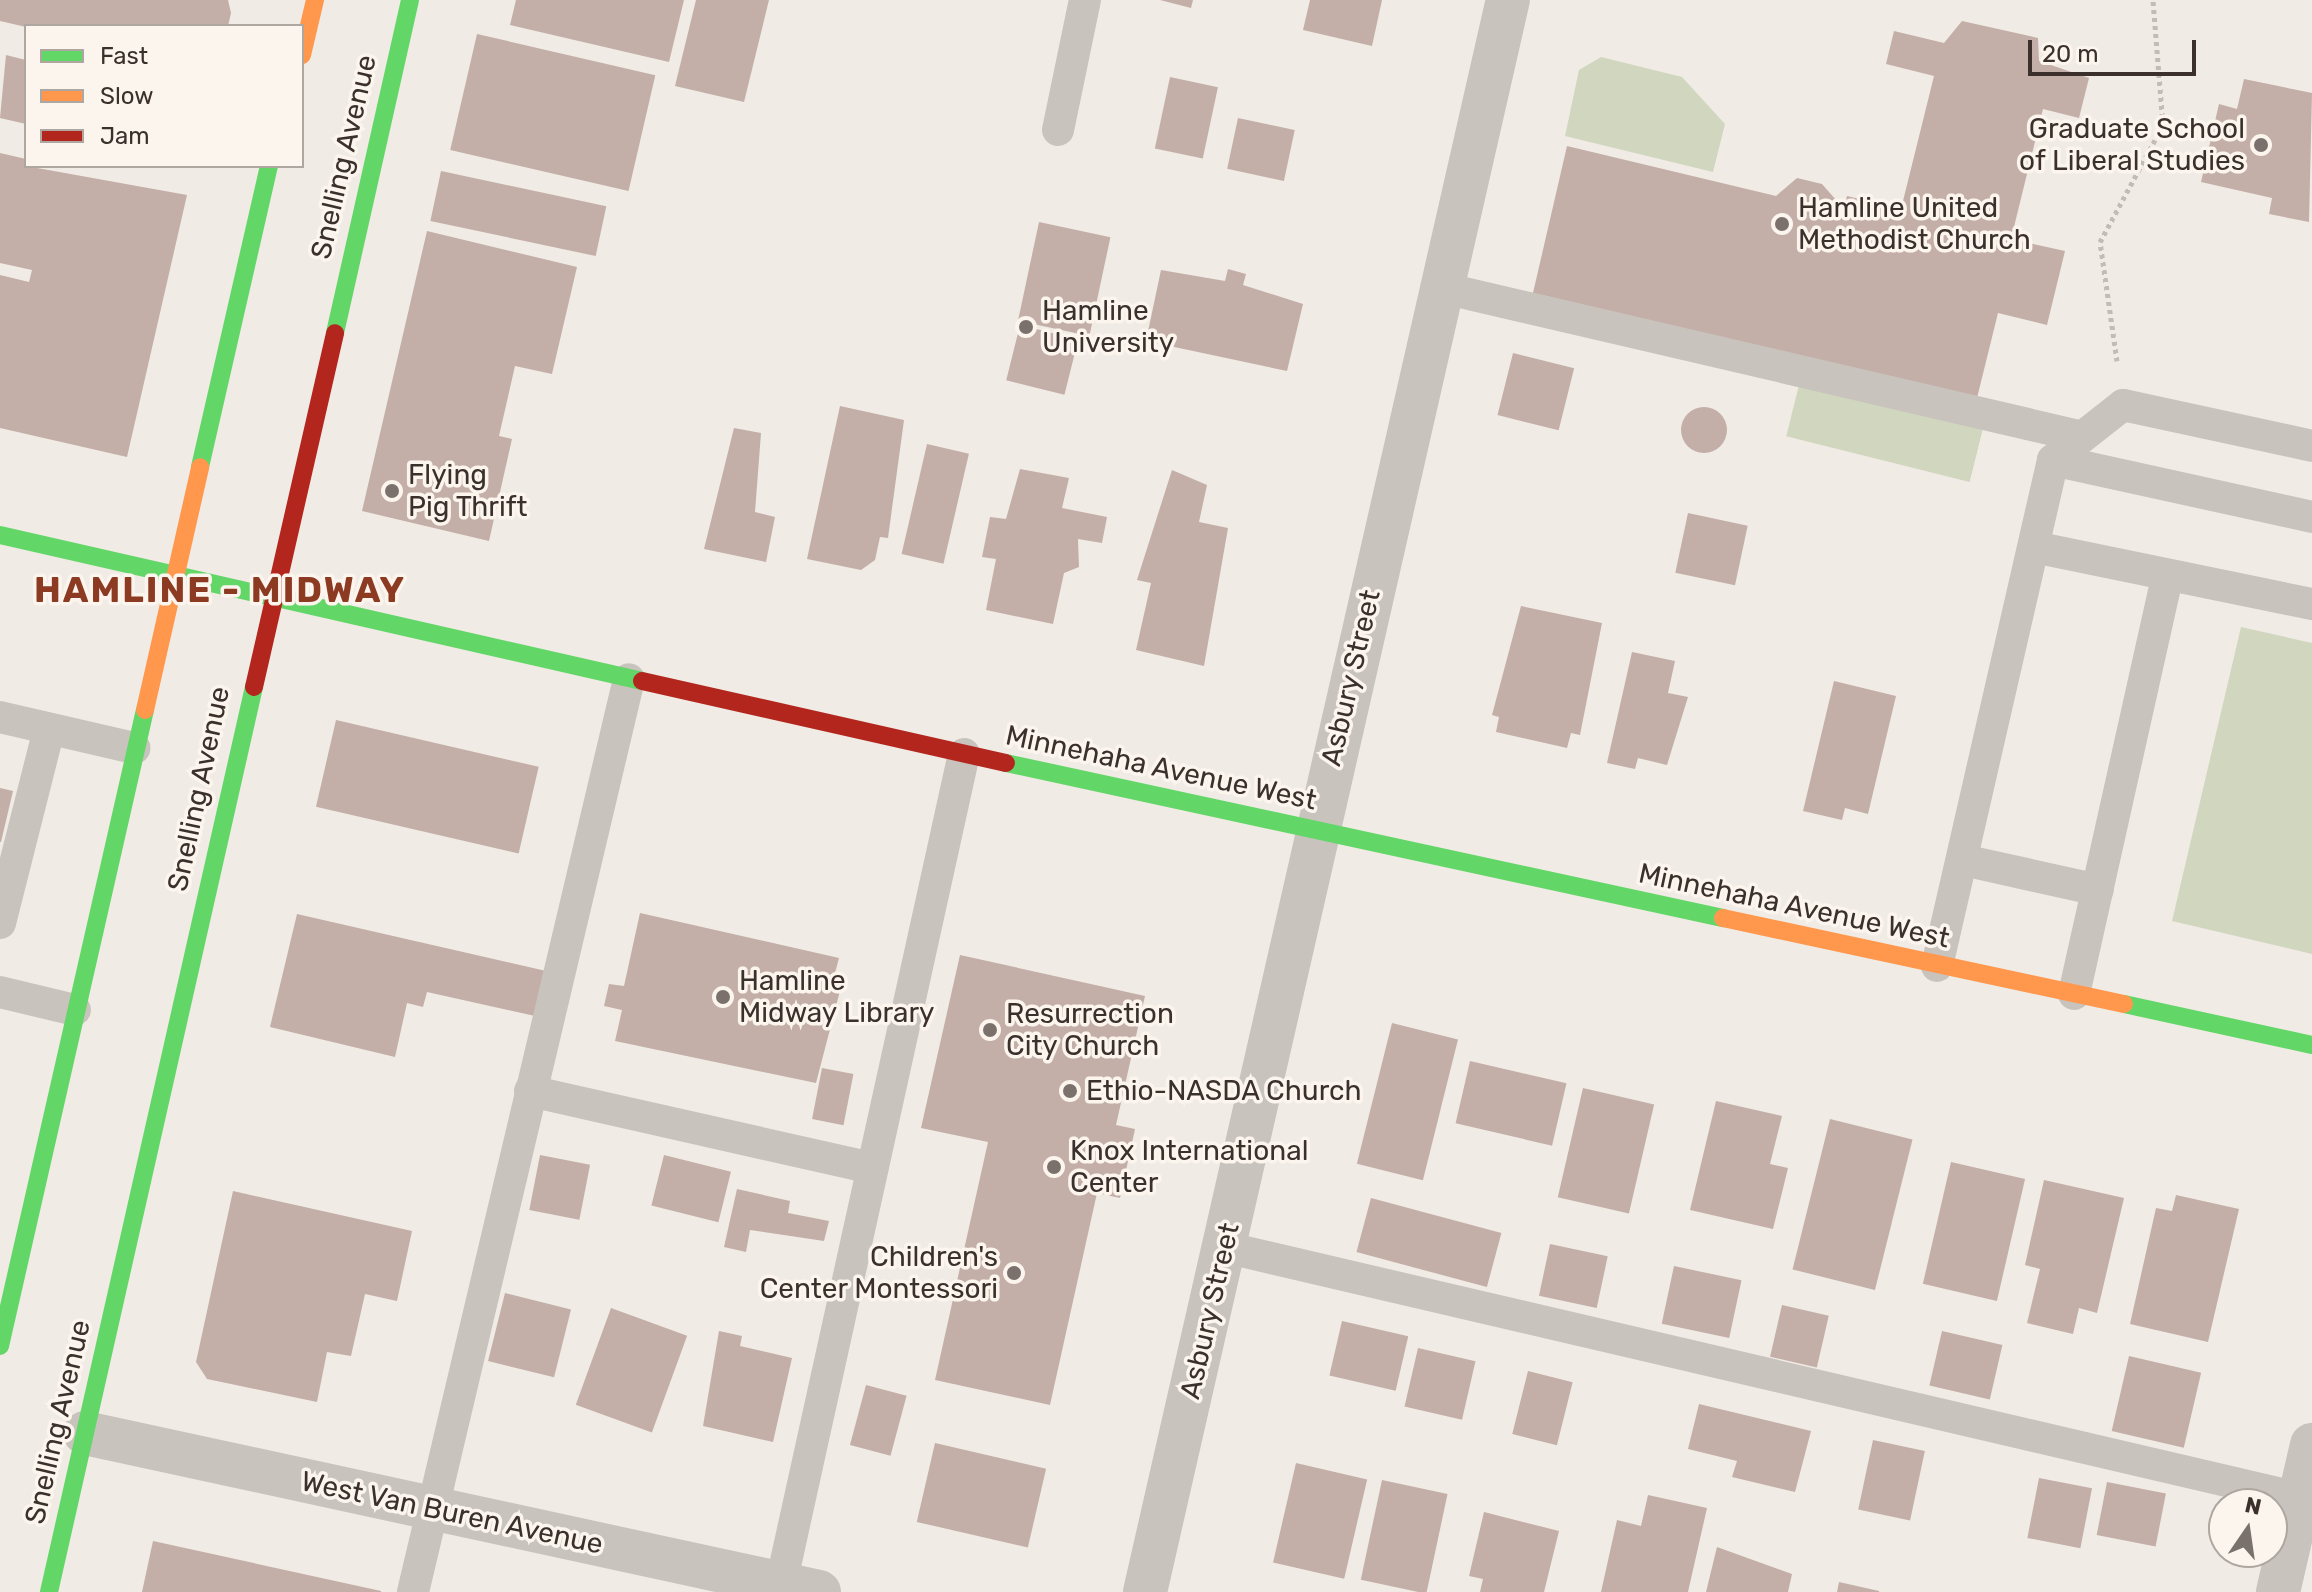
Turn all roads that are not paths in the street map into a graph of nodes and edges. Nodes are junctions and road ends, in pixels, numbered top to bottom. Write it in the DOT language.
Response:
graph roads {
  1 [pos="315,0"];
  2 [pos="410,0"];
  3 [pos="1085,0"];
  4 [pos="1508,0"];
  5 [pos="304,47"];
  6 [pos="1058,130"];
  7 [pos="269,168"];
  8 [pos="1443,288"];
  9 [pos="2079,436"];
  10 [pos="2312,446"];
  11 [pos="2053,460"];
  12 [pos="2312,517"];
  13 [pos="0,535"];
  14 [pos="2034,547"];
  15 [pos="2168,575"];
  16 [pos="172,577"];
  17 [pos="270,598"];
  18 [pos="2312,604"];
  19 [pos="629,679"];
  20 [pos="0,717"];
  21 [pos="49,729"];
  22 [pos="134,748"];
  23 [pos="964,754"];
  24 [pos="1316,830"];
  25 [pos="1963,860"];
  26 [pos="2098,890"];
  27 [pos="0,923"];
  28 [pos="1937,966"];
  29 [pos="0,992"];
  30 [pos="2074,994"];
  31 [pos="75,1010"];
  32 [pos="2312,1045"];
  33 [pos="530,1091"];
  34 [pos="872,1168"];
  35 [pos="1224,1247"];
  36 [pos="0,1346"];
  37 [pos="85,1433"];
  38 [pos="2312,1445"];
  39 [pos="2306,1500"];
  40 [pos="433,1508"];
  41 [pos="800,1588"];
  42 [pos="49,1592"];
  43 [pos="413,1592"];
  44 [pos="1145,1592"];
  45 [pos="2278,1592"];
  1 -- 5 [label="main road"];
  2 -- 17 [label="main road, Snelling Avenue"];
  3 -- 6 [label="lane"];
  4 -- 8 [label="street, Asbury Street"];
  7 -- 16 [label="main road"];
  8 -- 9 [label="lane"];
  8 -- 24 [label="street, Asbury Street"];
  9 -- 10 [label="lane"];
  9 -- 11 [label="lane"];
  11 -- 12 [label="lane"];
  11 -- 14 [label="lane"];
  13 -- 16 [label="main road, Minnehaha Avenue West"];
  14 -- 15 [label="lane"];
  14 -- 25 [label="lane"];
  15 -- 18 [label="lane"];
  15 -- 26 [label="lane"];
  16 -- 17 [label="main road, Minnehaha Avenue West"];
  16 -- 22 [label="main road"];
  17 -- 19 [label="main road, Minnehaha Avenue West"];
  17 -- 37 [label="main road, Snelling Avenue"];
  19 -- 23 [label="main road, Minnehaha Avenue West"];
  19 -- 33 [label="lane"];
  20 -- 21 [label="lane"];
  21 -- 22 [label="lane"];
  21 -- 27 [label="lane"];
  22 -- 31 [label="main road"];
  23 -- 24 [label="main road, Minnehaha Avenue West"];
  23 -- 34 [label="lane"];
  24 -- 28 [label="main road, Minnehaha Avenue West"];
  24 -- 35 [label="street, Asbury Street"];
  25 -- 26 [label="lane"];
  25 -- 28 [label="lane"];
  26 -- 30 [label="lane"];
  28 -- 30 [label="main road, Minnehaha Avenue West"];
  29 -- 31 [label="lane"];
  30 -- 32 [label="main road, Minnehaha Avenue West"];
  31 -- 36 [label="main road"];
  33 -- 34 [label="lane"];
  33 -- 40 [label="lane"];
  34 -- 41 [label="lane"];
  35 -- 39 [label="lane"];
  35 -- 44 [label="street, Asbury Street"];
  37 -- 40 [label="street, West Van Buren Avenue"];
  37 -- 42 [label="main road, Snelling Avenue"];
  38 -- 39 [label="street"];
  39 -- 45 [label="street"];
  40 -- 41 [label="street, West Van Buren Avenue"];
  40 -- 43 [label="lane"];
}
